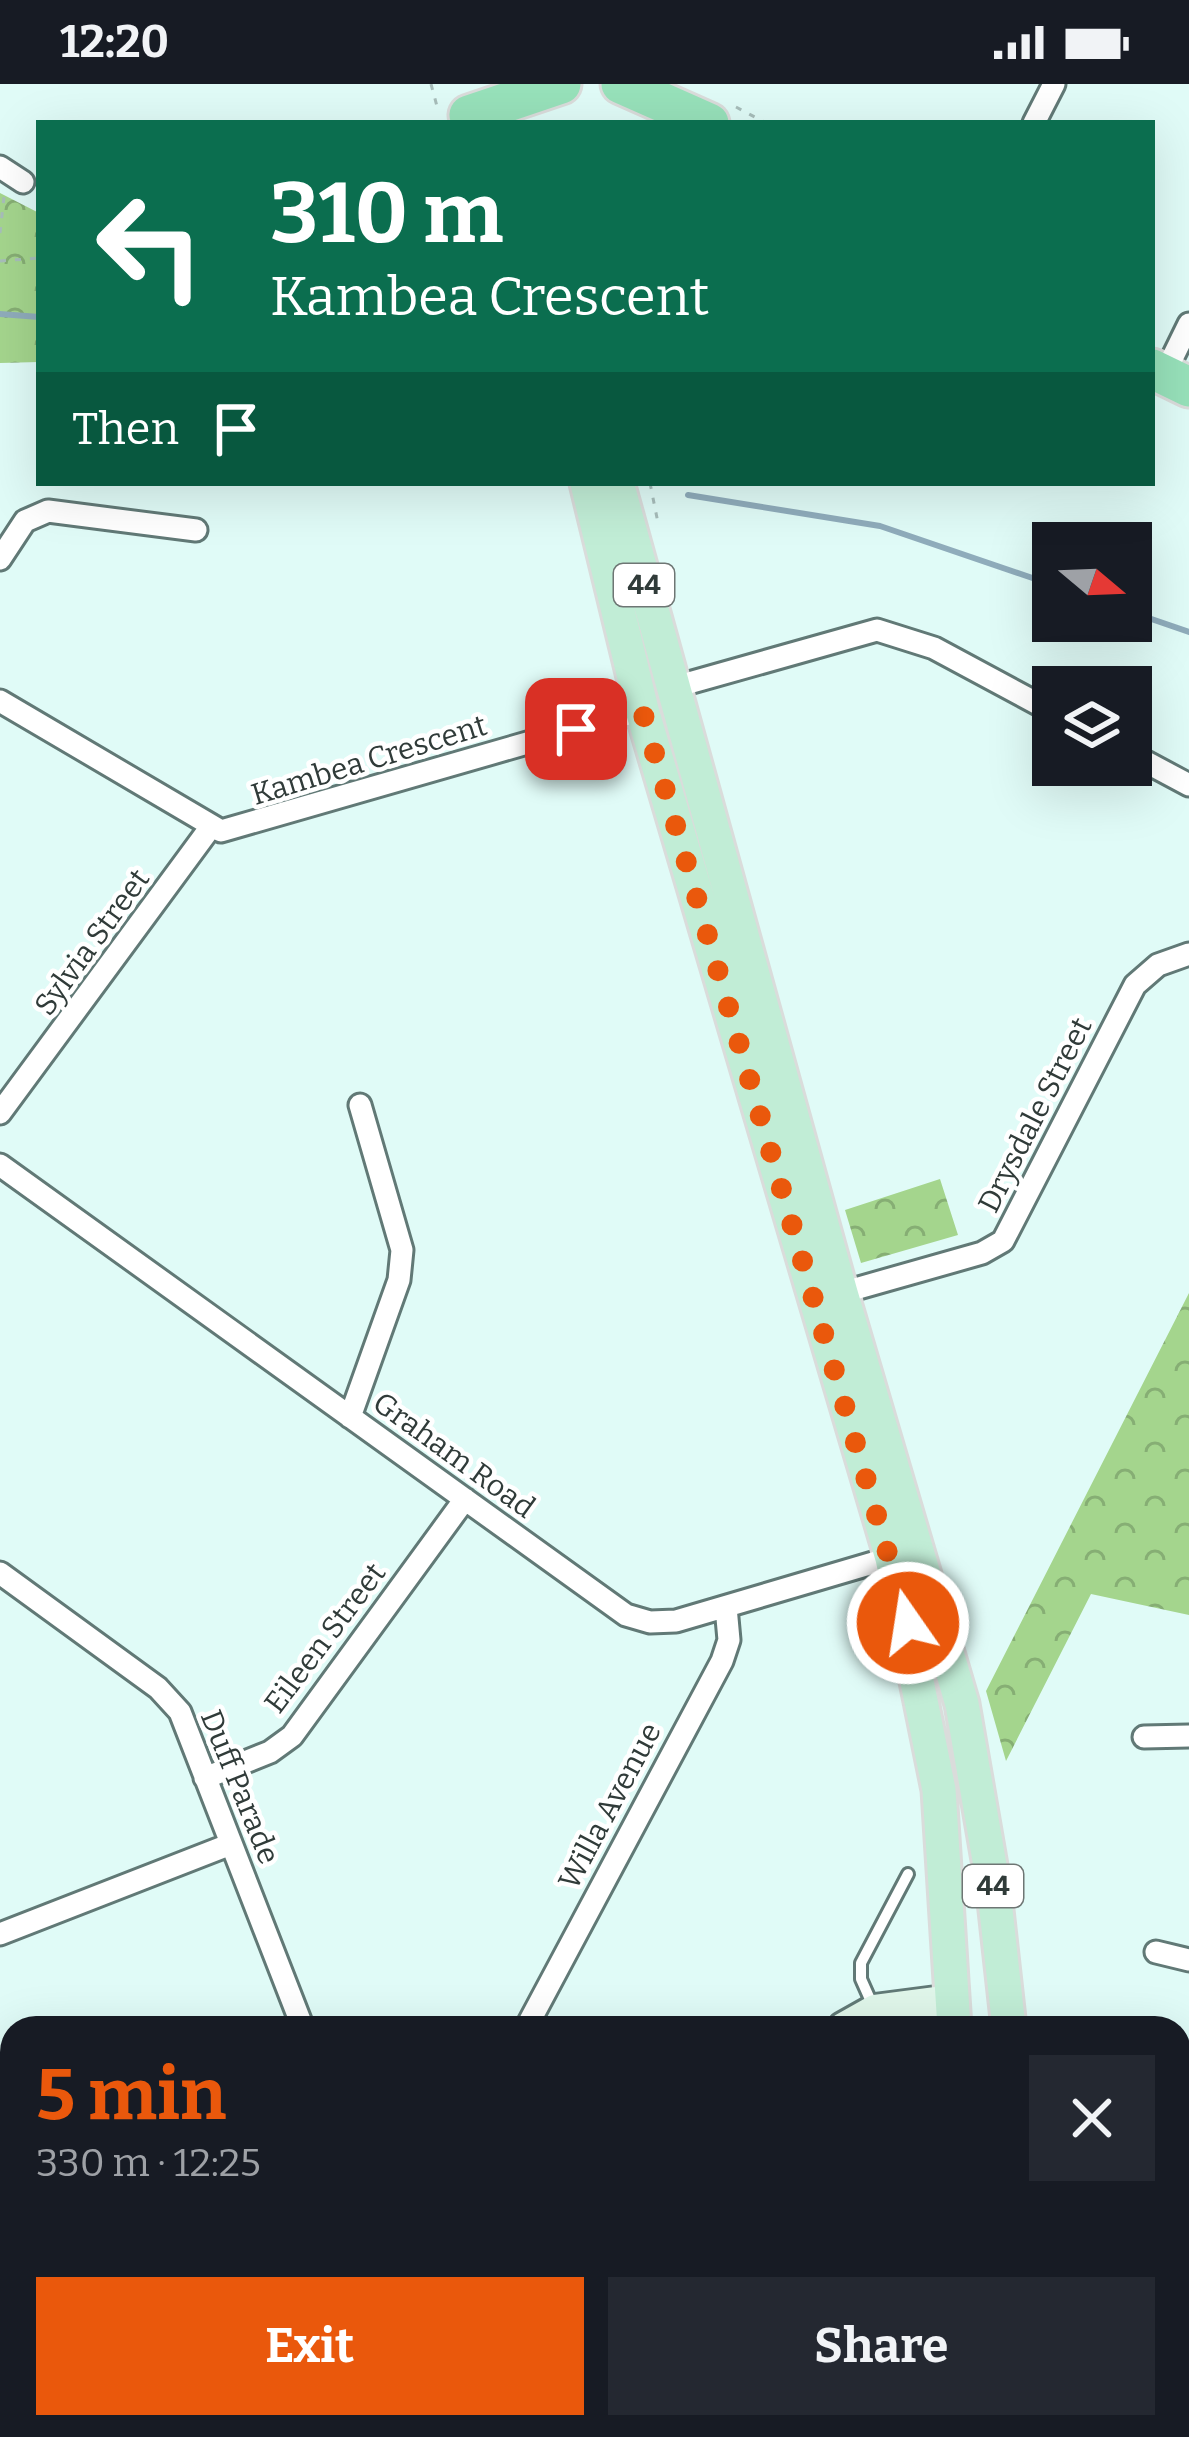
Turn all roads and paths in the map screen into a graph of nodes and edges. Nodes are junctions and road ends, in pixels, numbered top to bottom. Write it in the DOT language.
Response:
graph roads {
  1 [pos="430,84"];
  2 [pos="561,84"];
  3 [pos="1054,84"];
  4 [pos="636,88"];
  5 [pos="522,102"];
  6 [pos="460,111"];
  7 [pos="703,120"];
  8 [pos="1036,120"];
  9 [pos="0,167"];
  10 [pos="23,182"];
  11 [pos="0,191"];
  12 [pos="0,232"];
  13 [pos="36,258"];
  14 [pos="0,261"];
  15 [pos="1189,324"];
  16 [pos="1168,377"];
  17 [pos="588,486"];
  18 [pos="618,486"];
  19 [pos="196,530"];
  20 [pos="0,559"];
  21 [pos="671,688"];
  22 [pos="0,701"];
  23 [pos="1032,701"];
  24 [pos="642,710"];
  25 [pos="1152,765"];
  26 [pos="1189,785"];
  27 [pos="210,828"];
  28 [pos="1189,954"];
  29 [pos="22,1090"];
  30 [pos="360,1105"];
  31 [pos="0,1113"];
  32 [pos="0,1131"];
  33 [pos="0,1165"];
  34 [pos="841,1292"];
  35 [pos="350,1417"];
  36 [pos="465,1499"];
  37 [pos="905,1553"];
  38 [pos="0,1574"];
  39 [pos="726,1607"];
  40 [pos="1189,1736"];
  41 [pos="1144,1737"];
  42 [pos="206,1778"];
  43 [pos="231,1844"];
  44 [pos="908,1874"];
  45 [pos="0,1934"];
  46 [pos="1156,1952"];
  47 [pos="1189,1960"];
  48 [pos="875,2010"];
  49 [pos="953,2014"];
  50 [pos="1008,2014"];
  51 [pos="298,2016"];
  52 [pos="532,2016"];
  53 [pos="864,2016"];
  1 -- 6 [label="path"];
  2 -- 5 [label="highway"];
  3 -- 8 [label="street"];
  4 -- 7 [label="highway"];
  5 -- 6 [label="highway"];
  9 -- 10 [label="street"];
  11 -- 12 [label="path"];
  13 -- 14 [label="path"];
  15 -- 16 [label="street"];
  17 -- 24 [label="main road, 44"];
  18 -- 21 [label="main road, 44"];
  19 -- 20 [label="street"];
  21 -- 23 [label="street"];
  21 -- 34 [label="main road, 44"];
  22 -- 27 [label="street"];
  24 -- 27 [label="street, Kambea Crescent"];
  24 -- 37 [label="main road, 44"];
  25 -- 26 [label="street"];
  27 -- 29 [label="street, Sylvia Street"];
  28 -- 34 [label="street, Drysdale Street"];
  29 -- 31 [label="street, Sylvia Street"];
  29 -- 32 [label="street, Sylvia Street"];
  30 -- 35 [label="street"];
  33 -- 35 [label="street, Graham Road"];
  34 -- 37 [label="main road, 44"];
  35 -- 36 [label="street, Graham Road"];
  36 -- 39 [label="street, Graham Road"];
  36 -- 42 [label="street, Eileen Street"];
  37 -- 39 [label="street, Graham Road"];
  37 -- 49 [label="main road, 44"];
  37 -- 50 [label="main road, 44"];
  38 -- 42 [label="street, Duff Parade"];
  39 -- 52 [label="street, Willa Avenue"];
  40 -- 41 [label="street"];
  42 -- 43 [label="street, Duff Parade"];
  43 -- 45 [label="street"];
  43 -- 51 [label="street, Duff Parade"];
  44 -- 48 [label="lane"];
  46 -- 47 [label="street"];
  48 -- 49 [label="street"];
  48 -- 53 [label="street"];
  49 -- 50 [label="main road"];
}
